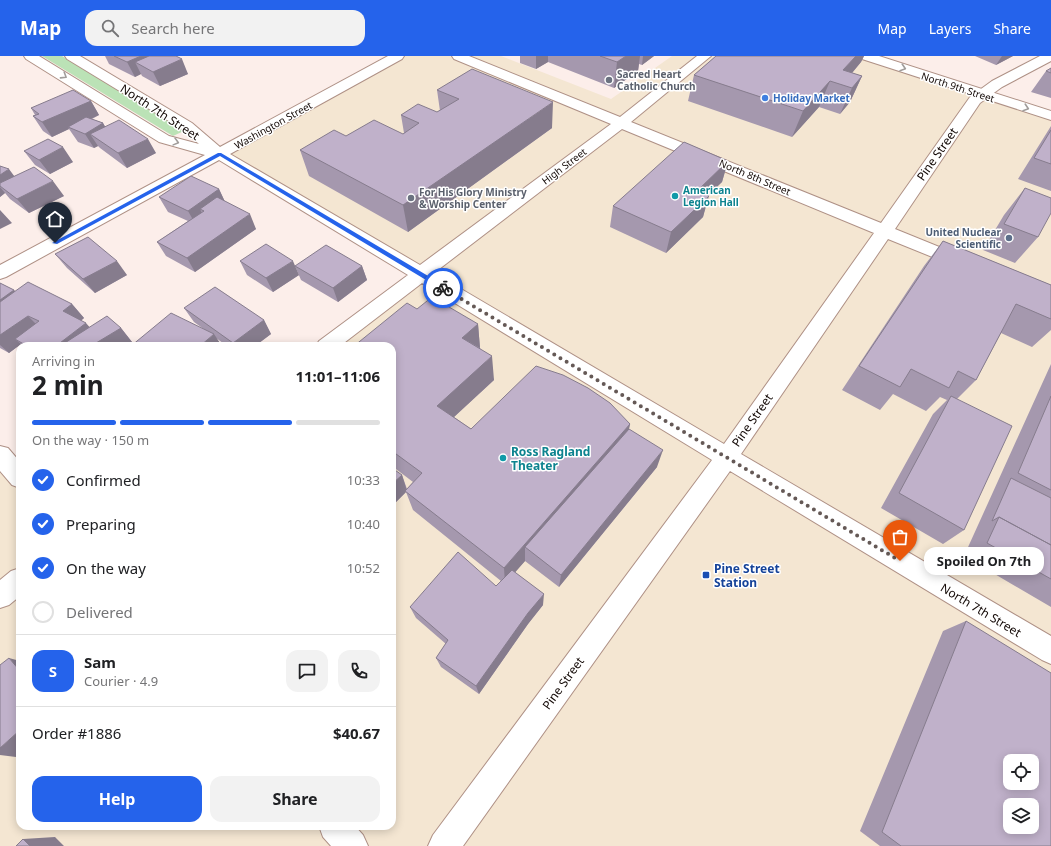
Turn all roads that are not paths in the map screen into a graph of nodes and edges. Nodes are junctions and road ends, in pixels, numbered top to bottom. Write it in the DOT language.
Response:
graph roads {
  1 [pos="30,56"];
  2 [pos="398,56"];
  3 [pos="458,56"];
  4 [pos="705,56"];
  5 [pos="866,56"];
  6 [pos="1050,56"];
  7 [pos="77,57"];
  8 [pos="981,94"];
  9 [pos="1051,116"];
  10 [pos="622,122"];
  11 [pos="220,154"];
  12 [pos="884,231"];
  13 [pos="974,268"];
  14 [pos="0,273"];
  15 [pos="420,274"];
  16 [pos="331,342"];
  17 [pos="0,456"];
  18 [pos="727,457"];
  19 [pos="16,474"];
  20 [pos="16,583"];
  21 [pos="0,596"];
  22 [pos="1051,651"];
  23 [pos="338,830"];
  24 [pos="352,846"];
  25 [pos="444,846"];
  1 -- 11 [label="street, one-way"];
  2 -- 11 [label="street, Washington Street"];
  3 -- 10 [label="street, North 8th Street"];
  4 -- 10 [label="street, High Street"];
  5 -- 8 [label="street, North 9th Street, one-way"];
  6 -- 8 [label="street, Pine Street"];
  7 -- 11 [label="street, North 7th Street"];
  8 -- 9 [label="street, North 9th Street, one-way"];
  8 -- 12 [label="street, Pine Street"];
  10 -- 12 [label="street, North 8th Street"];
  10 -- 15 [label="street, High Street"];
  11 -- 14 [label="street, Washington Street"];
  11 -- 15 [label="street, North 7th Street"];
  12 -- 13 [label="street, North 8th Street"];
  12 -- 18 [label="street, Pine Street"];
  15 -- 16 [label="street, High Street"];
  15 -- 18 [label="street, North 7th Street"];
  17 -- 19 [label="street"];
  18 -- 22 [label="street, North 7th Street"];
  18 -- 25 [label="street, Pine Street"];
  20 -- 21 [label="street"];
  23 -- 24 [label="street"];
}
